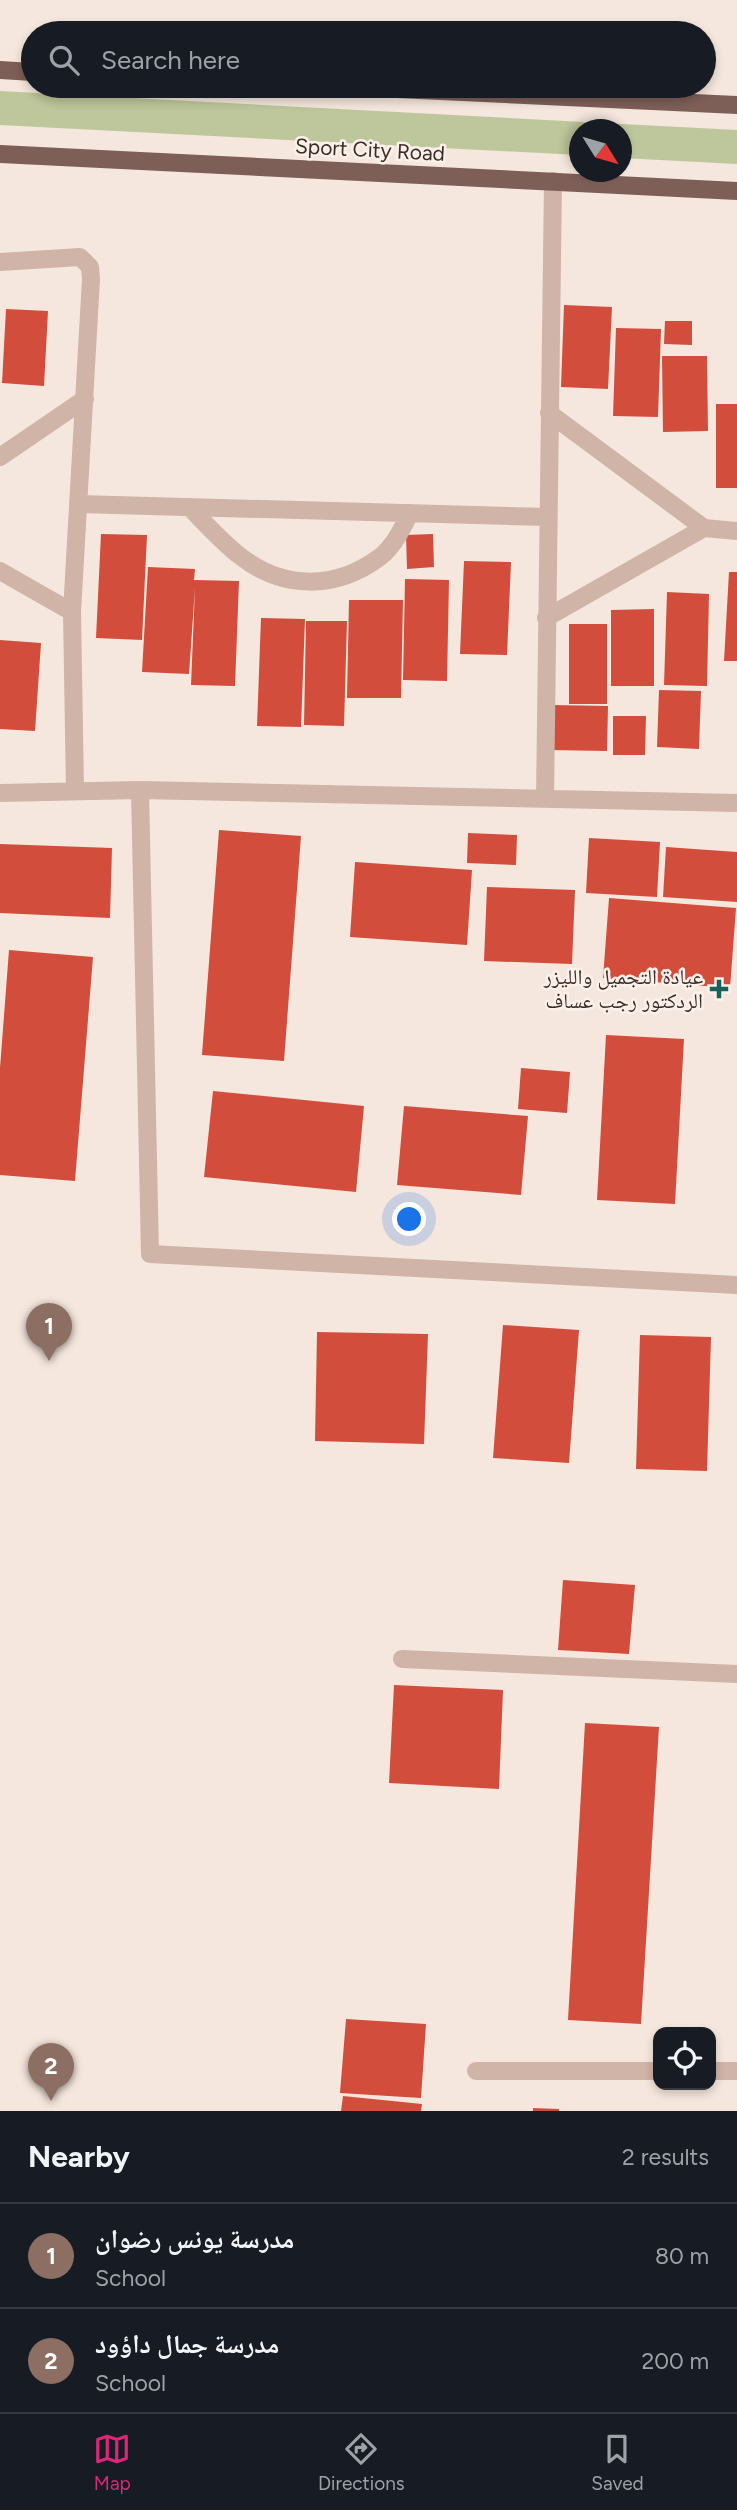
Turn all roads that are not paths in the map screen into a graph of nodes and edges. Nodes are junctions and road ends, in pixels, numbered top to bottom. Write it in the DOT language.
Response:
graph roads {
  1 [pos="0,70"];
  2 [pos="21,71"];
  3 [pos="588,98"];
  4 [pos="737,105"];
  5 [pos="0,154"];
  6 [pos="553,181"];
  7 [pos="737,191"];
  8 [pos="0,262"];
  9 [pos="85,399"];
  10 [pos="549,413"];
  11 [pos="0,457"];
  12 [pos="79,504"];
  13 [pos="189,507"];
  14 [pos="411,513"];
  15 [pos="548,517"];
  16 [pos="704,528"];
  17 [pos="737,531"];
  18 [pos="0,571"];
  19 [pos="72,612"];
  20 [pos="546,618"];
  21 [pos="140,790"];
  22 [pos="75,791"];
  23 [pos="0,793"];
  24 [pos="545,799"];
  25 [pos="737,803"];
  26 [pos="737,1285"];
  27 [pos="402,1659"];
  28 [pos="737,1674"];
  29 [pos="476,2071"];
  30 [pos="653,2071"];
  31 [pos="716,2071"];
  32 [pos="737,2071"];
  1 -- 2 [label="main road"];
  3 -- 4 [label="main road"];
  5 -- 6 [label="main road, Sport City Road"];
  6 -- 7 [label="main road, Sport City Road"];
  6 -- 10 [label="street"];
  8 -- 9 [label="street"];
  9 -- 11 [label="street"];
  9 -- 12 [label="street"];
  10 -- 15 [label="street"];
  10 -- 16 [label="street"];
  12 -- 13 [label="street"];
  12 -- 19 [label="street"];
  13 -- 14 [label="street"];
  13 -- 14 [label="street"];
  14 -- 15 [label="street"];
  15 -- 20 [label="street"];
  16 -- 17 [label="street"];
  16 -- 20 [label="street"];
  18 -- 19 [label="street"];
  19 -- 22 [label="street"];
  20 -- 24 [label="street"];
  21 -- 22 [label="street"];
  21 -- 24 [label="street"];
  21 -- 26 [label="street"];
  22 -- 23 [label="street"];
  24 -- 25 [label="street"];
  27 -- 28 [label="street"];
  29 -- 30 [label="street"];
  31 -- 32 [label="street"];
}
